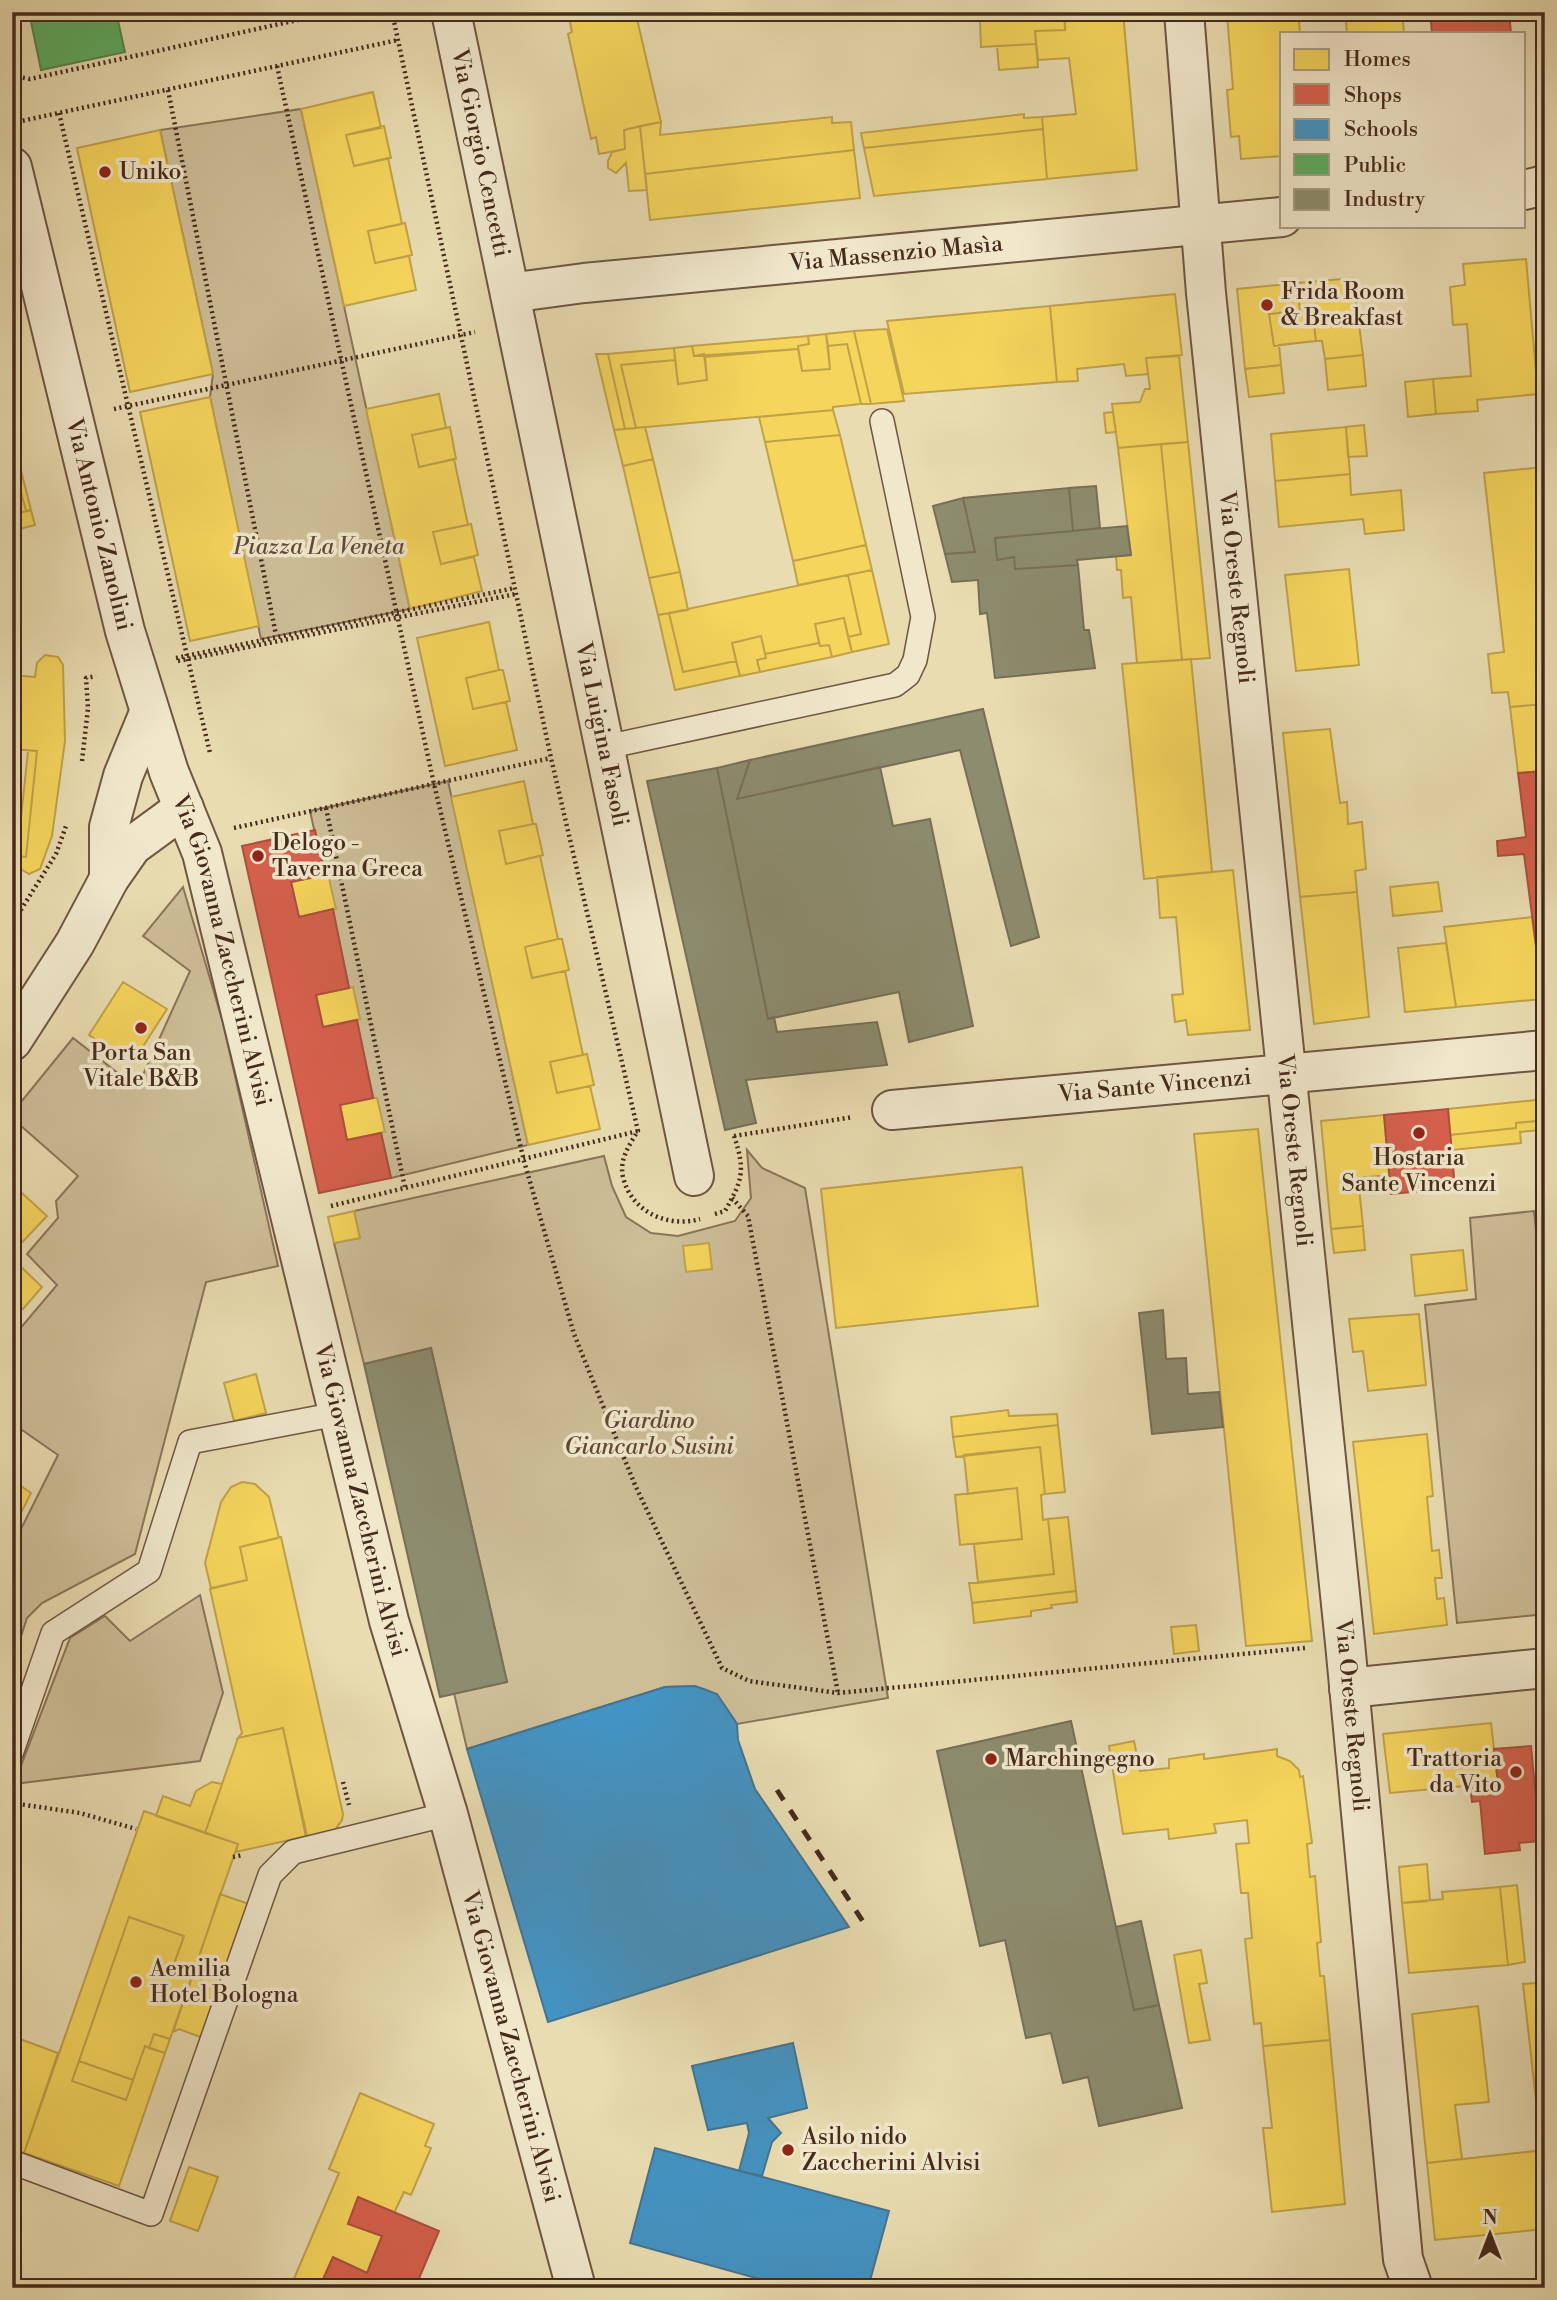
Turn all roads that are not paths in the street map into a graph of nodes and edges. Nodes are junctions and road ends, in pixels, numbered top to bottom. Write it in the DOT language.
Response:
graph roads {
  1 [pos="451,12"];
  2 [pos="1184,12"];
  3 [pos="12,167"];
  4 [pos="1545,185"];
  5 [pos="1526,190"];
  6 [pos="1526,191"];
  7 [pos="1545,193"];
  8 [pos="1280,217"];
  9 [pos="1202,226"];
  10 [pos="513,308"];
  11 [pos="882,421"];
  12 [pos="149,713"];
  13 [pos="606,747"];
  14 [pos="184,808"];
  15 [pos="109,879"];
  16 [pos="12,1041"];
  17 [pos="1545,1050"];
  18 [pos="1284,1075"];
  19 [pos="892,1110"];
  20 [pos="694,1175"];
  21 [pos="337,1415"];
  22 [pos="1545,1668"];
  23 [pos="1349,1688"];
  24 [pos="12,1751"];
  25 [pos="448,1814"];
  26 [pos="12,2162"];
  27 [pos="576,2288"];
  28 [pos="1413,2288"];
  1 -- 10 [label="street, Via Giorgio Cencetti"];
  2 -- 9 [label="street, Via Oreste Regnoli"];
  3 -- 12 [label="street, Via Antonio Zanolini"];
  4 -- 5 [label="street"];
  6 -- 7 [label="street"];
  8 -- 9 [label="street, Via Massenzio Masìa"];
  9 -- 10 [label="street, Via Massenzio Masìa"];
  9 -- 18 [label="street, Via Oreste Regnoli"];
  10 -- 13 [label="street, Via Luigina Fasoli"];
  11 -- 13 [label="lane"];
  12 -- 14 [label="street, Via Giovanna Zaccherini Alvisi"];
  12 -- 15 [label="street"];
  13 -- 20 [label="street, Via Luigina Fasoli"];
  14 -- 15 [label="street"];
  14 -- 21 [label="street, Via Giovanna Zaccherini Alvisi"];
  15 -- 16 [label="street"];
  17 -- 18 [label="street, Via Sante Vincenzi"];
  18 -- 19 [label="street, Via Sante Vincenzi"];
  18 -- 23 [label="street, Via Oreste Regnoli"];
  21 -- 24 [label="lane"];
  21 -- 25 [label="street, Via Giovanna Zaccherini Alvisi"];
  22 -- 23 [label="street"];
  23 -- 28 [label="street, Via Oreste Regnoli"];
  25 -- 26 [label="lane"];
  25 -- 27 [label="street, Via Giovanna Zaccherini Alvisi"];
}
